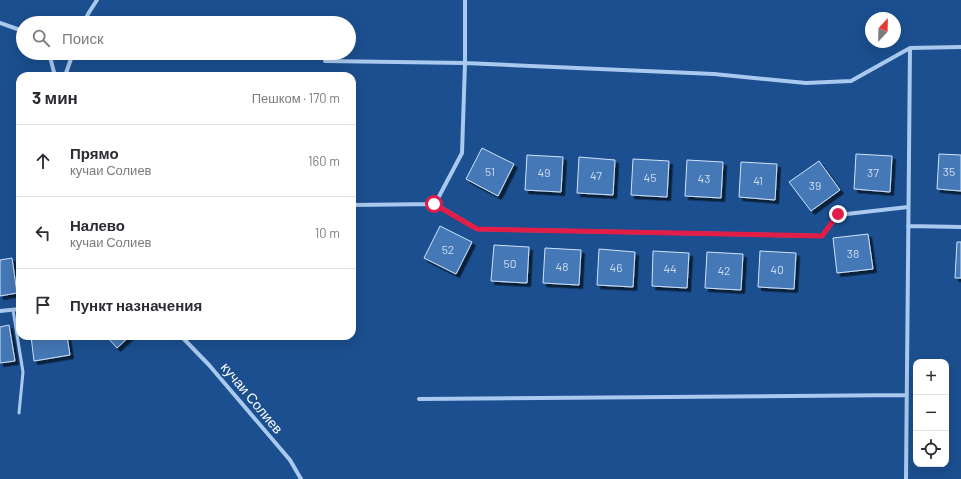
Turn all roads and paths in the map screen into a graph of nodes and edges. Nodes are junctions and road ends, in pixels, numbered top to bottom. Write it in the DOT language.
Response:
graph roads {
  1 [pos="97,0"];
  2 [pos="465,0"];
  3 [pos="87,16"];
  4 [pos="0,23"];
  5 [pos="16,29"];
  6 [pos="961,47"];
  7 [pos="910,48"];
  8 [pos="51,60"];
  9 [pos="70,60"];
  10 [pos="325,61"];
  11 [pos="465,63"];
  12 [pos="54,72"];
  13 [pos="66,72"];
  14 [pos="434,204"];
  15 [pos="356,205"];
  16 [pos="908,206"];
  17 [pos="908,226"];
  18 [pos="961,226"];
  19 [pos="13,310"];
  20 [pos="16,310"];
  21 [pos="0,311"];
  22 [pos="16,327"];
  23 [pos="18,340"];
  24 [pos="185,340"];
  25 [pos="907,395"];
  26 [pos="419,399"];
  27 [pos="19,413"];
  28 [pos="301,479"];
  29 [pos="906,479"];
  1 -- 3 [label="street"];
  2 -- 11 [label="street"];
  4 -- 5 [label="street"];
  6 -- 7 [label="street"];
  7 -- 11 [label="street"];
  7 -- 16 [label="street"];
  8 -- 12 [label="street"];
  9 -- 13 [label="street"];
  10 -- 11 [label="street"];
  11 -- 14 [label="street"];
  14 -- 15 [label="street"];
  14 -- 16 [label="street"];
  16 -- 17 [label="street"];
  17 -- 18 [label="street"];
  17 -- 25 [label="street"];
  19 -- 20 [label="street"];
  19 -- 21 [label="street"];
  19 -- 22 [label="lane"];
  23 -- 27 [label="lane"];
  24 -- 28 [label="street, кучаи Солиев"];
  25 -- 26 [label="street"];
  25 -- 29 [label="street"];
}
